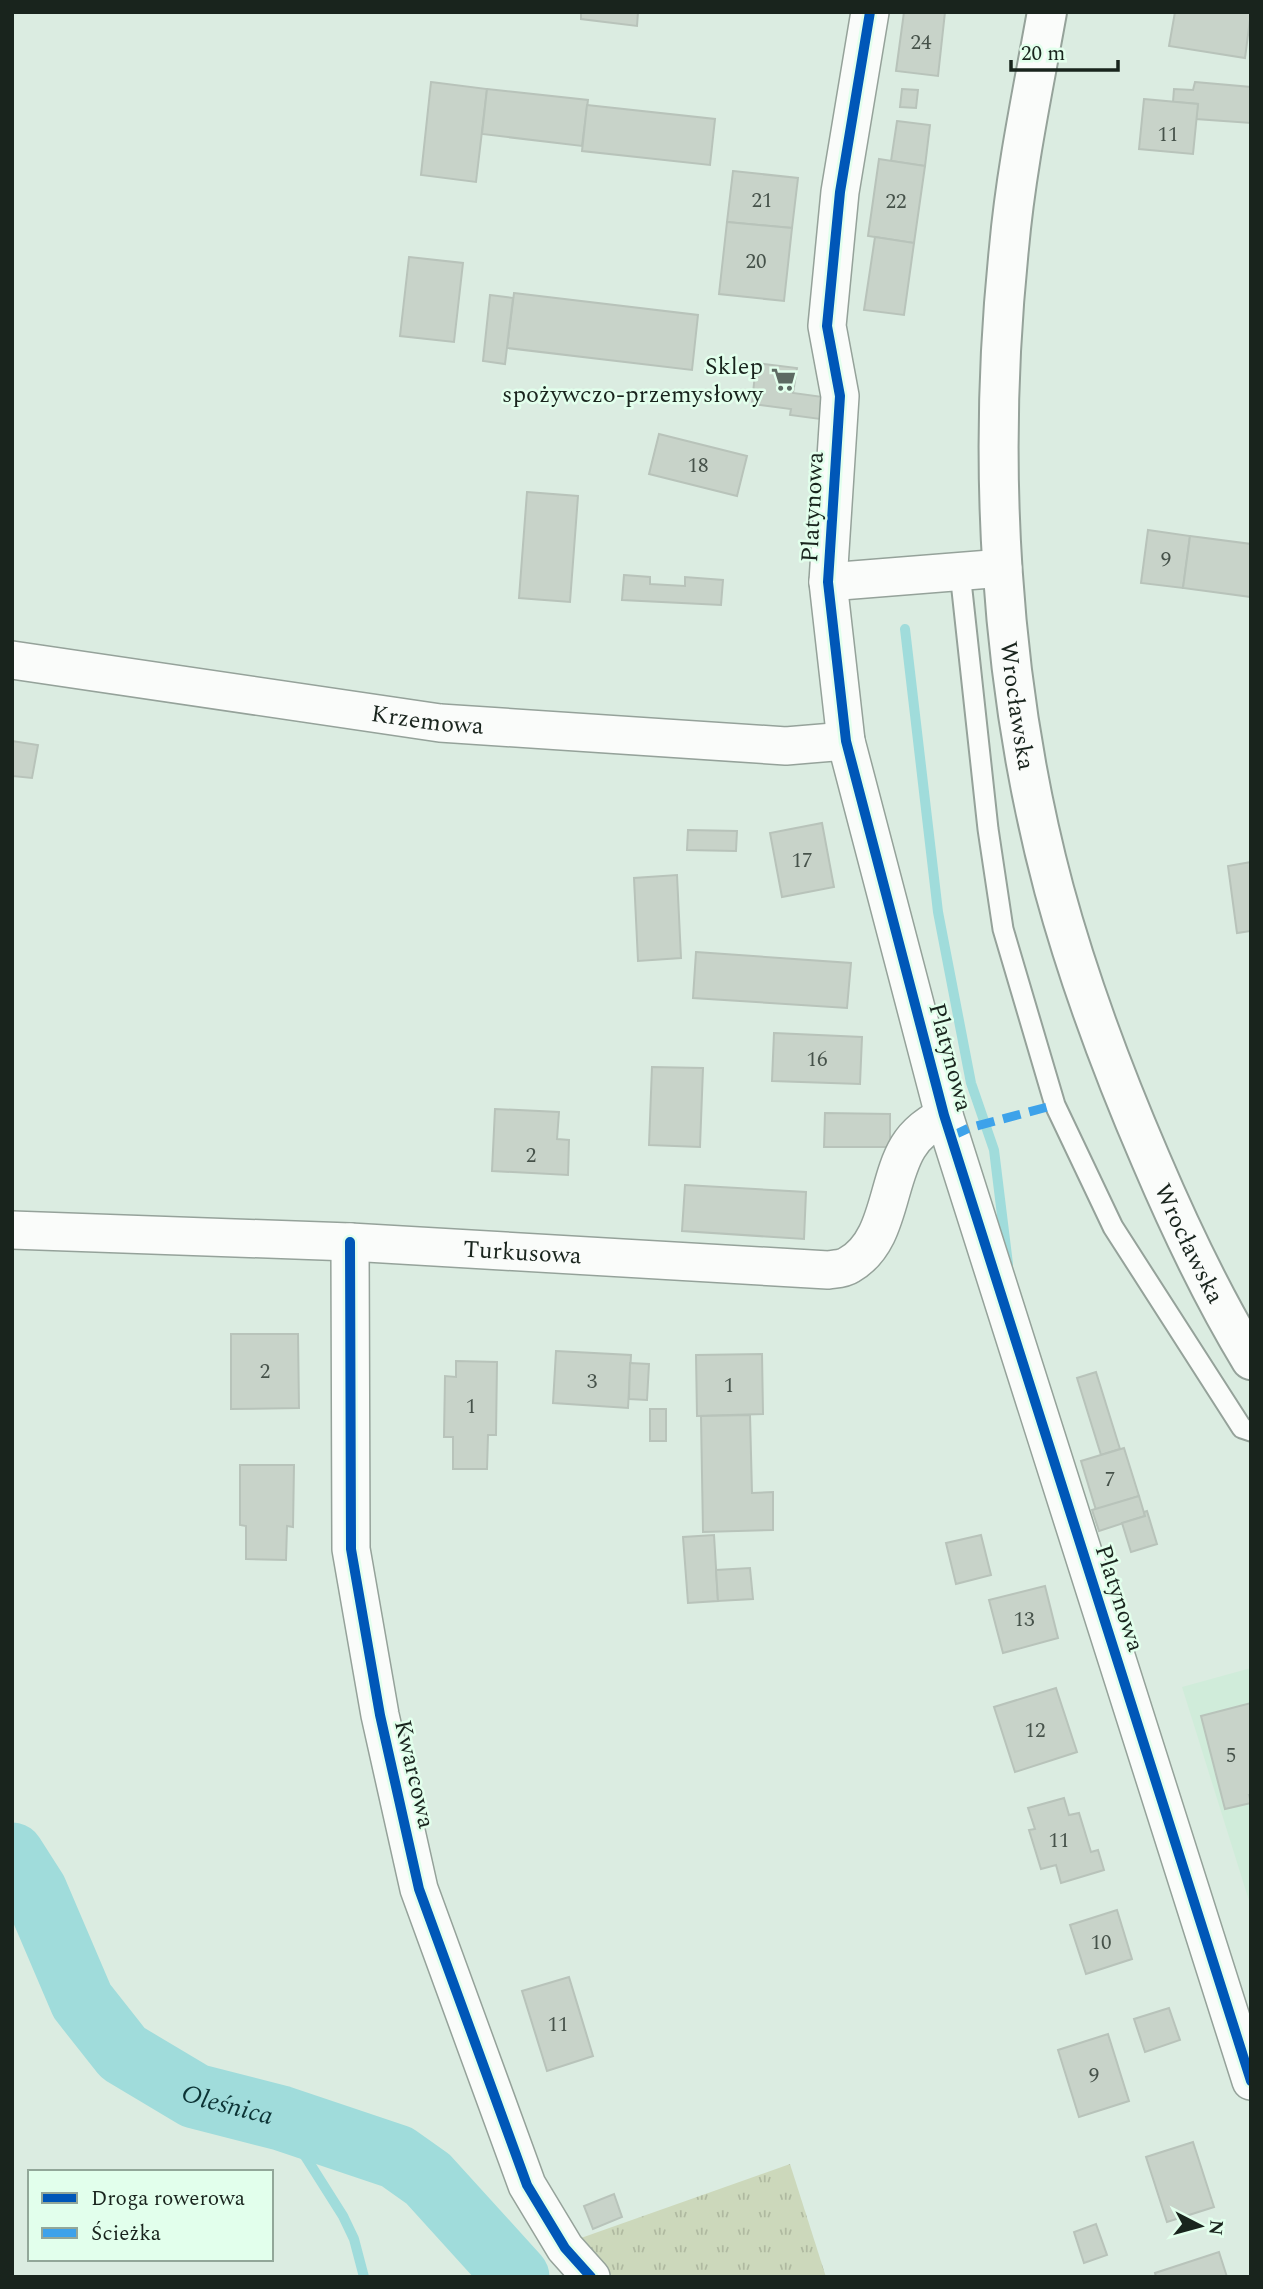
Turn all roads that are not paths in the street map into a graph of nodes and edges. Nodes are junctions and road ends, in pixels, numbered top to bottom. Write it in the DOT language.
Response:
graph roads {
  1 [pos="870,12"];
  2 [pos="1047,12"];
  3 [pos="1003,568"];
  4 [pos="960,572"];
  5 [pos="828,582"];
  6 [pos="12,660"];
  7 [pos="846,741"];
  8 [pos="944,1115"];
  9 [pos="12,1230"];
  10 [pos="349,1242"];
  11 [pos="1247,1347"];
  12 [pos="1251,1431"];
  13 [pos="1251,2081"];
  14 [pos="591,2277"];
  1 -- 5 [label="street, Platynowa"];
  2 -- 3 [label="main road, Wrocławska"];
  3 -- 4 [label="street"];
  3 -- 11 [label="main road, Wrocławska"];
  4 -- 5 [label="street"];
  4 -- 12 [label="lane"];
  5 -- 7 [label="street, Platynowa"];
  6 -- 7 [label="street, Krzemowa"];
  7 -- 8 [label="street, Platynowa"];
  8 -- 10 [label="street, Turkusowa"];
  8 -- 13 [label="street, Platynowa"];
  9 -- 10 [label="street, Turkusowa"];
  10 -- 14 [label="street, Kwarcowa"];
}
